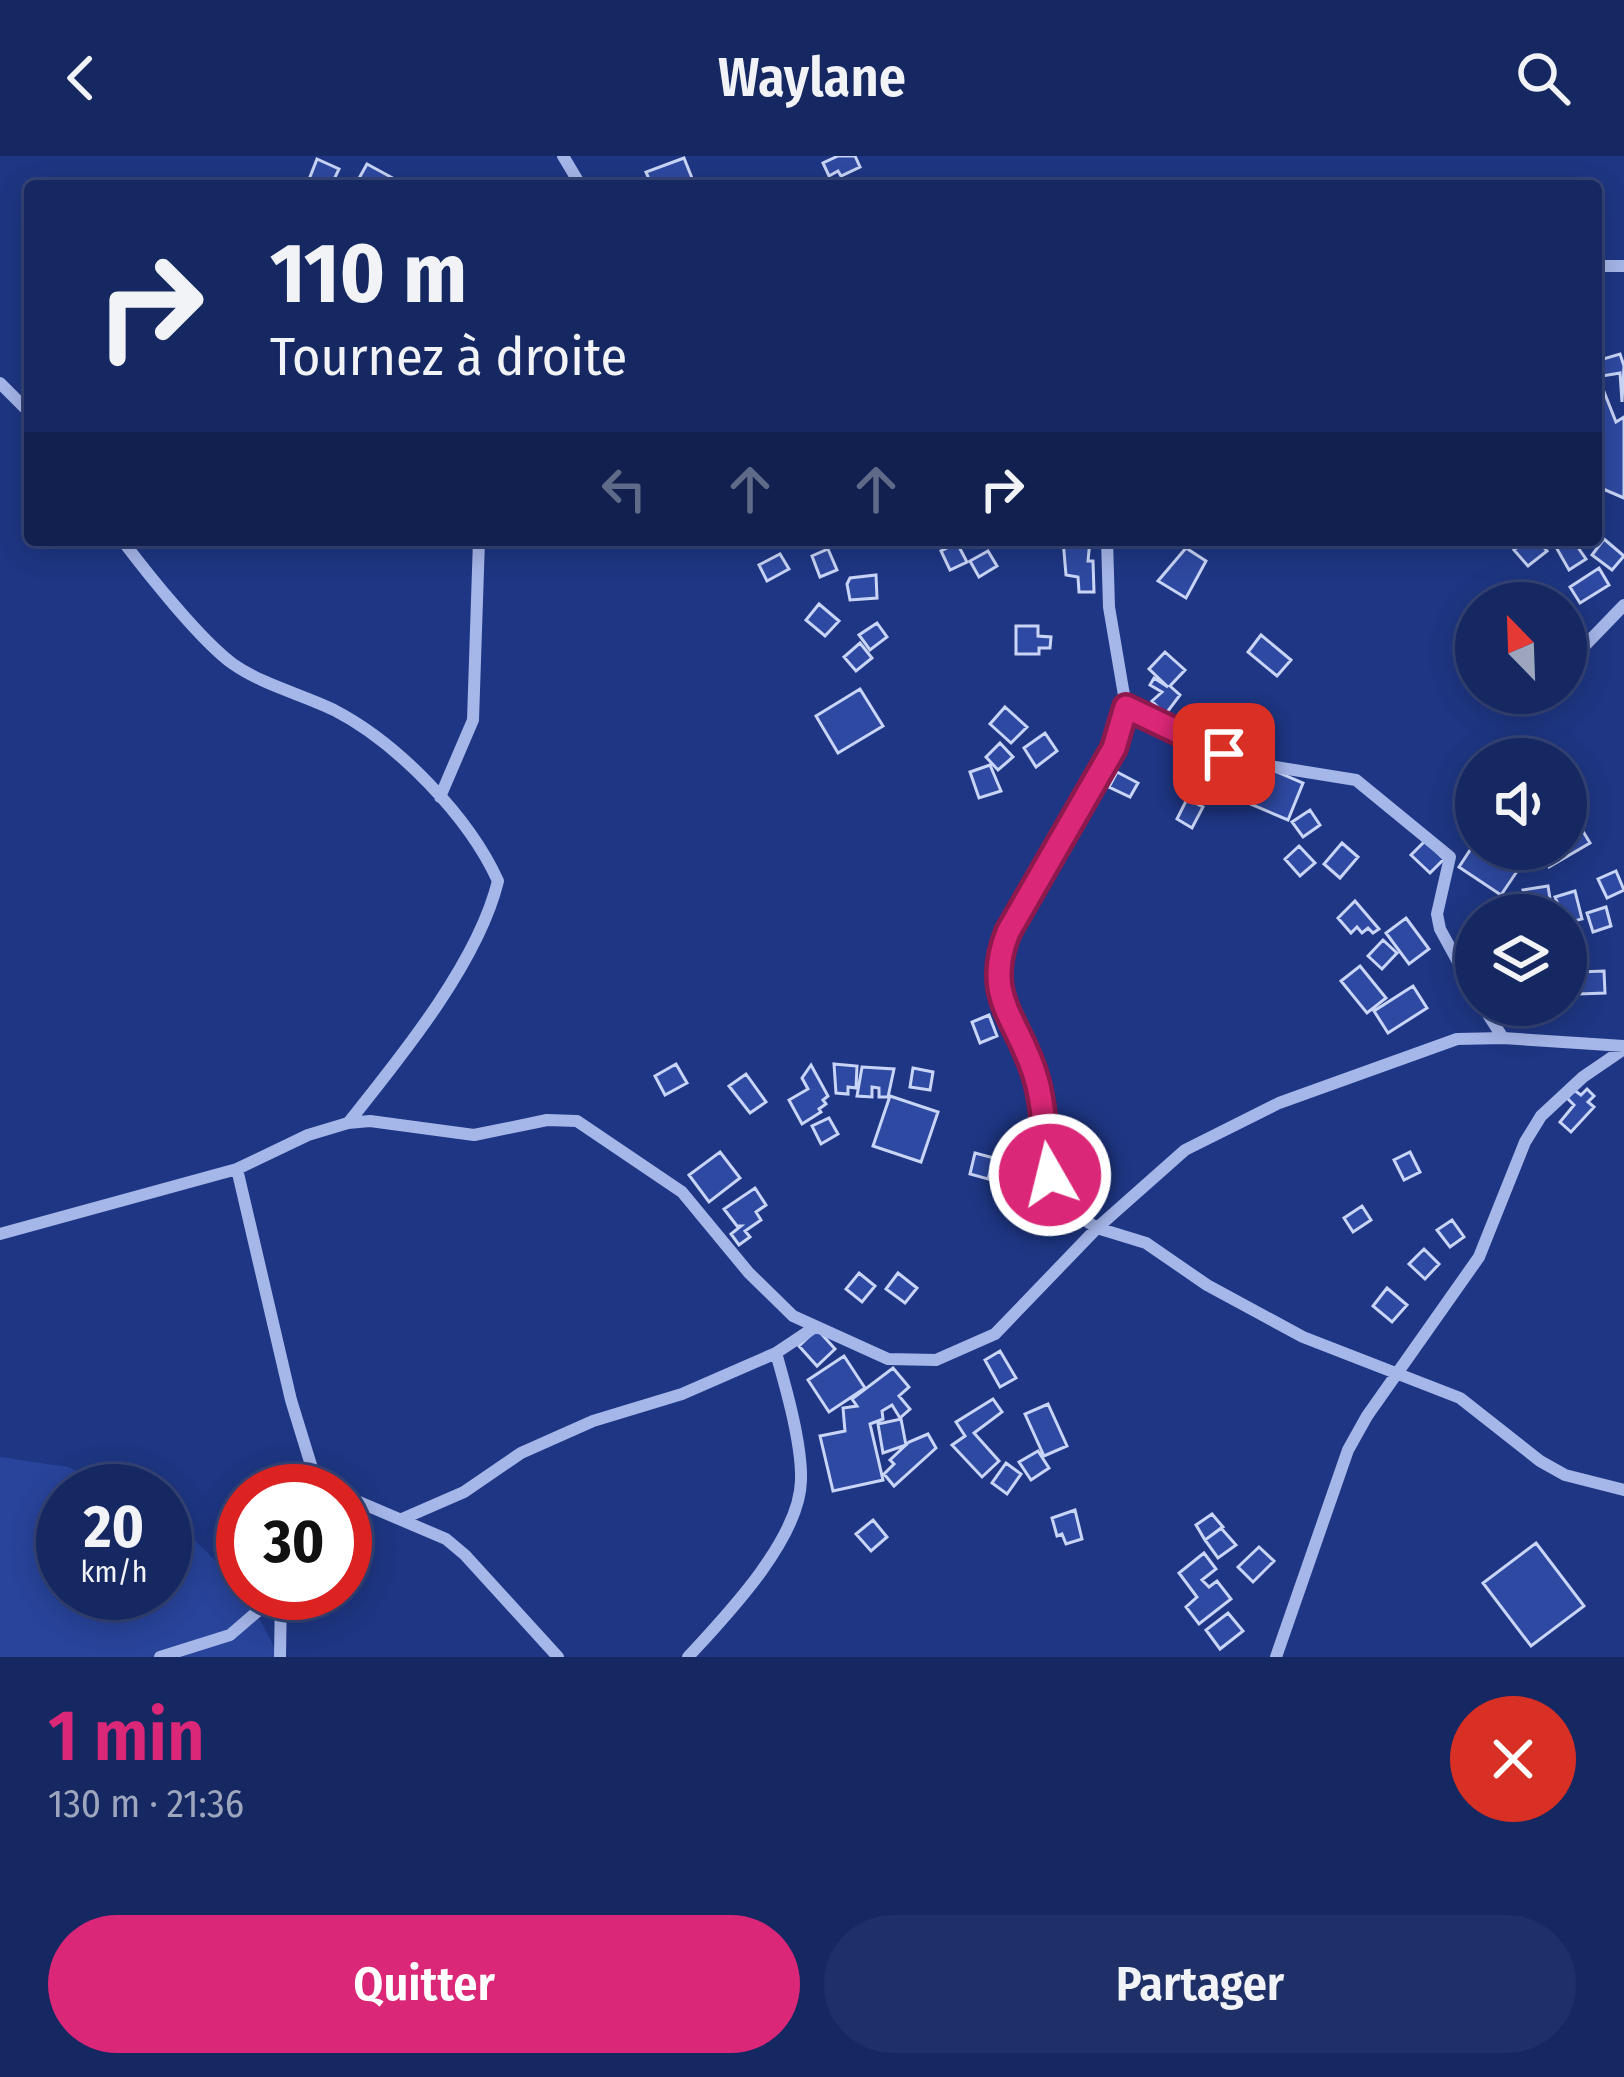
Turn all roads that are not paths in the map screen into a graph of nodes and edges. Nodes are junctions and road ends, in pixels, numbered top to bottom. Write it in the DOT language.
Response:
graph roads {
  1 [pos="0,382"];
  2 [pos="24,407"];
  3 [pos="126,546"];
  4 [pos="479,546"];
  5 [pos="1107,546"];
  6 [pos="1624,605"];
  7 [pos="1587,643"];
  8 [pos="1126,707"];
  9 [pos="440,797"];
  10 [pos="1455,955"];
  11 [pos="1496,1026"];
  12 [pos="1503,1038"];
  13 [pos="1624,1048"];
  14 [pos="348,1123"];
  15 [pos="237,1169"];
  16 [pos="1097,1228"];
  17 [pos="0,1234"];
  18 [pos="814,1327"];
  19 [pos="776,1354"];
  20 [pos="1398,1374"];
  21 [pos="308,1464"];
  22 [pos="1624,1490"];
  23 [pos="372,1507"];
  24 [pos="402,1519"];
  25 [pos="248,1620"];
  26 [pos="280,1620"];
  27 [pos="160,1657"];
  28 [pos="280,1657"];
  29 [pos="558,1657"];
  30 [pos="688,1657"];
  31 [pos="1276,1657"];
  1 -- 2 [label="street"];
  3 -- 9 [label="street"];
  4 -- 9 [label="street"];
  5 -- 8 [label="street"];
  6 -- 7 [label="street"];
  8 -- 10 [label="street"];
  8 -- 16 [label="street"];
  9 -- 14 [label="street"];
  11 -- 12 [label="street"];
  12 -- 13 [label="street"];
  12 -- 16 [label="street"];
  13 -- 20 [label="street"];
  14 -- 15 [label="street"];
  14 -- 18 [label="street"];
  15 -- 17 [label="street"];
  15 -- 21 [label="street"];
  16 -- 18 [label="street"];
  16 -- 20 [label="street"];
  18 -- 19 [label="street"];
  19 -- 24 [label="street"];
  19 -- 30 [label="street"];
  20 -- 22 [label="street"];
  20 -- 31 [label="street"];
  23 -- 24 [label="street"];
  24 -- 29 [label="street"];
  25 -- 27 [label="street"];
  26 -- 28 [label="street"];
}
